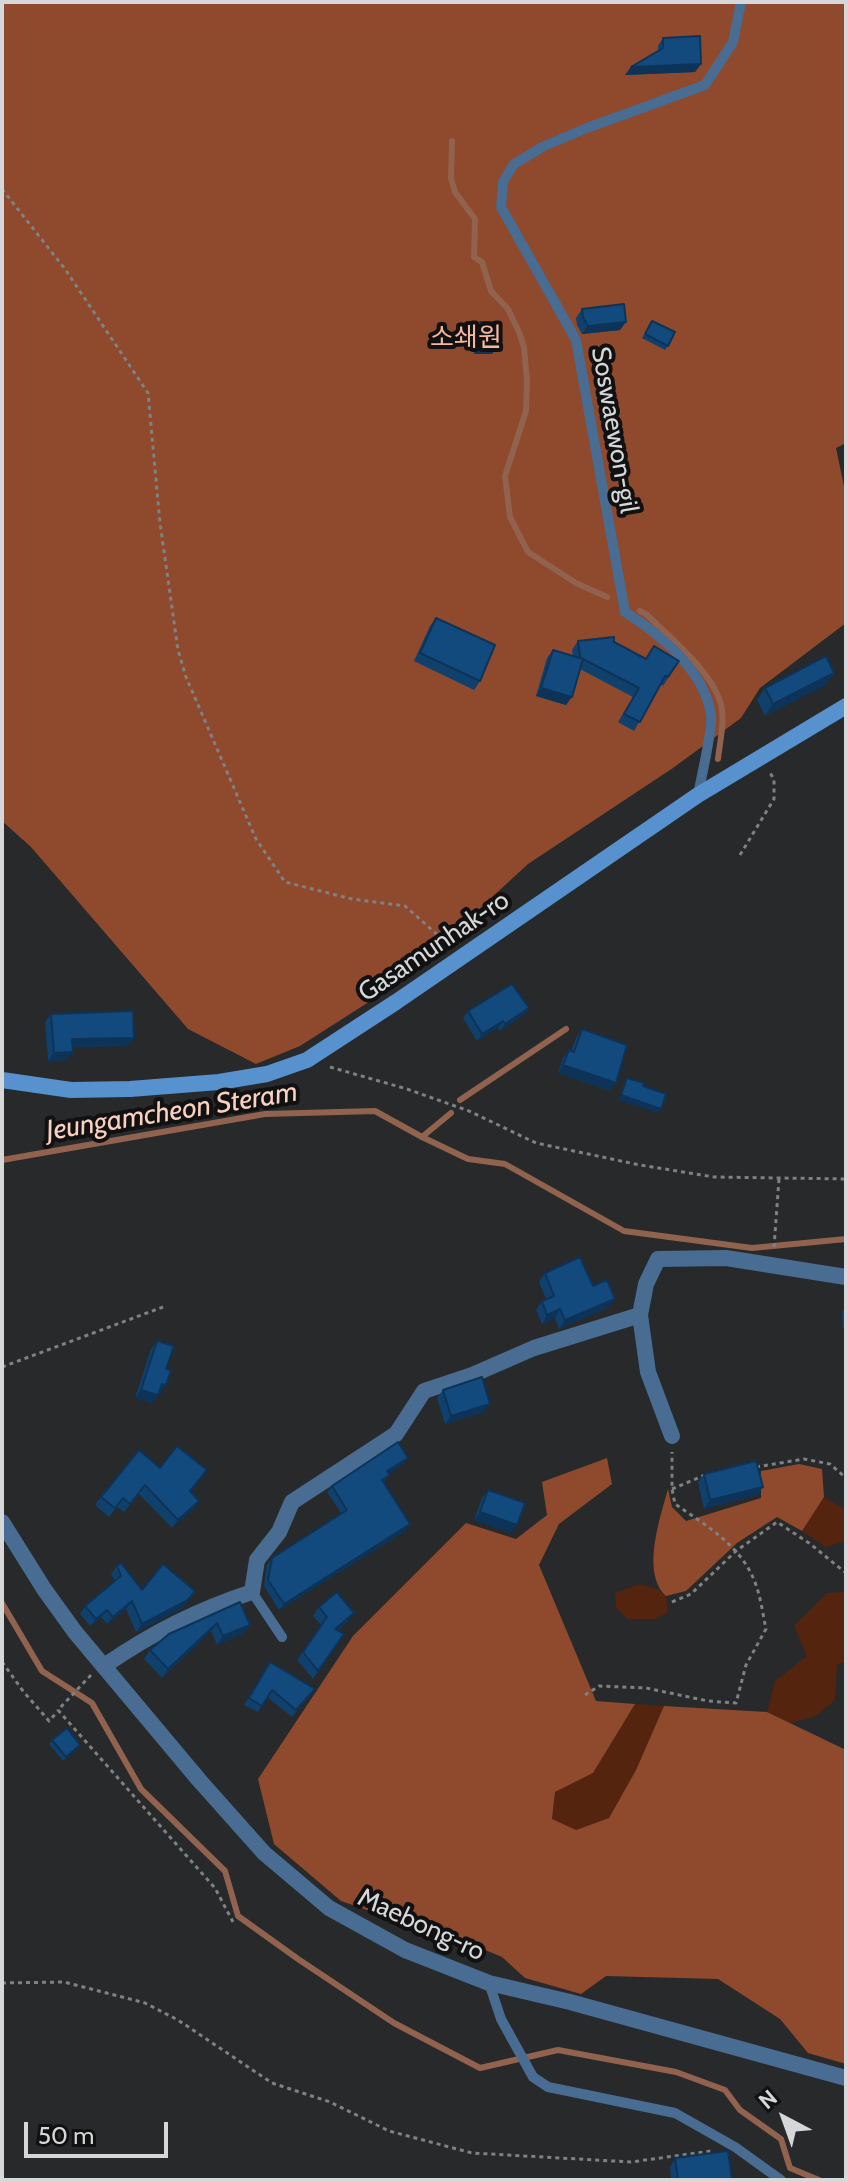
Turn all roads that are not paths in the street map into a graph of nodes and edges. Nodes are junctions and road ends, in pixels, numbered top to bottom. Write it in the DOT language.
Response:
graph roads {
  1 [pos="741,2"];
  2 [pos="846,706"];
  3 [pos="698,795"];
  4 [pos="2,1080"];
  5 [pos="846,1277"];
  6 [pos="640,1315"];
  7 [pos="672,1436"];
  8 [pos="2,1522"];
  9 [pos="252,1592"];
  10 [pos="282,1637"];
  11 [pos="98,1670"];
  12 [pos="489,1983"];
  13 [pos="846,2078"];
  14 [pos="781,2180"];
  1 -- 3 [label="lane, Soswaewon-gil"];
  2 -- 3 [label="main road, Gasamunhak-ro"];
  3 -- 4 [label="main road, Gasamunhak-ro"];
  5 -- 6 [label="street"];
  6 -- 7 [label="street"];
  6 -- 9 [label="street"];
  8 -- 11 [label="street, Maebong-ro"];
  9 -- 10 [label="lane"];
  9 -- 11 [label="street"];
  11 -- 12 [label="street, Maebong-ro"];
  12 -- 13 [label="street, Maebong-ro"];
  12 -- 14 [label="lane"];
}
